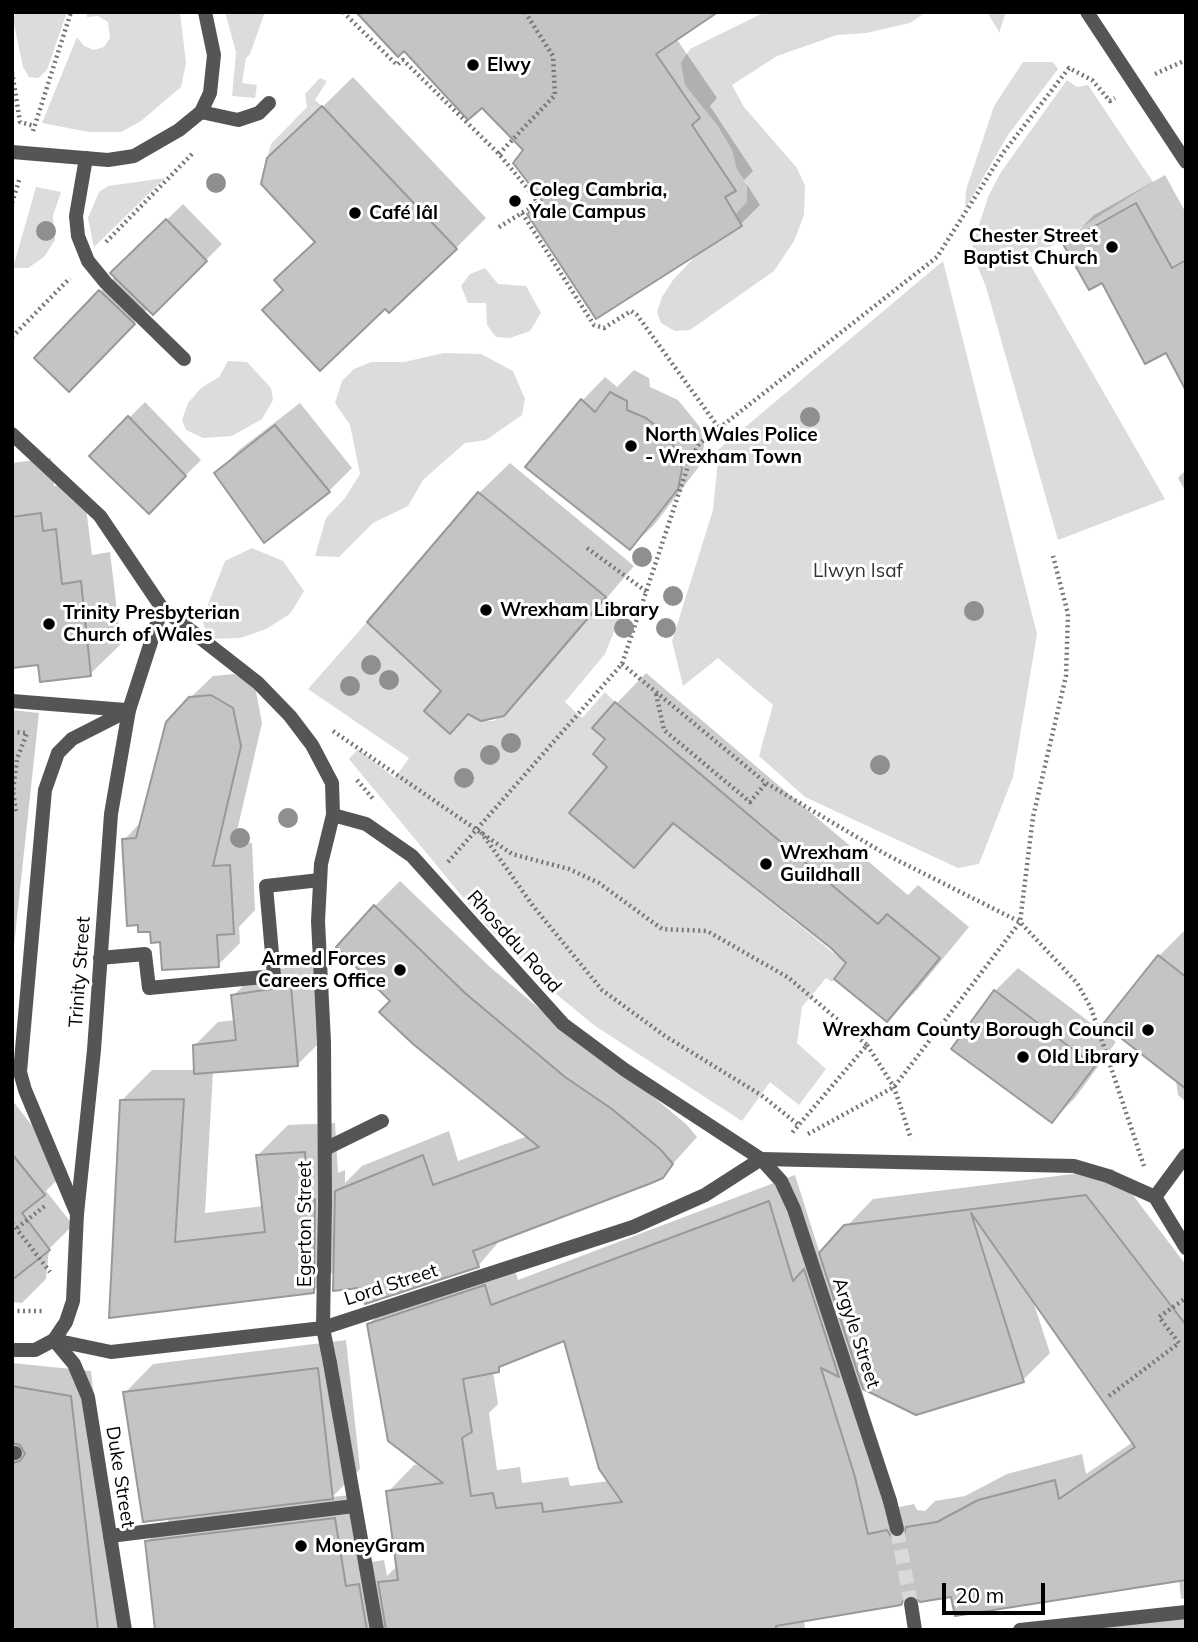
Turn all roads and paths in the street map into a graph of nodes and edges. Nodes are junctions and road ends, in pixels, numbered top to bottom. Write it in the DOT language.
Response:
graph roads {
  1 [pos="71,12"];
  2 [pos="205,12"];
  3 [pos="343,12"];
  4 [pos="524,12"];
  5 [pos="1087,12"];
  6 [pos="1186,60"];
  7 [pos="12,72"];
  8 [pos="1135,85"];
  9 [pos="269,103"];
  10 [pos="201,112"];
  11 [pos="227,118"];
  12 [pos="12,152"];
  13 [pos="499,153"];
  14 [pos="86,158"];
  15 [pos="1186,162"];
  16 [pos="522,213"];
  17 [pos="496,229"];
  18 [pos="88,261"];
  19 [pos="12,337"];
  20 [pos="184,359"];
  21 [pos="719,428"];
  22 [pos="12,434"];
  23 [pos="587,548"];
  24 [pos="1053,556"];
  25 [pos="647,592"];
  26 [pos="162,608"];
  27 [pos="622,664"];
  28 [pos="656,693"];
  29 [pos="12,701"];
  30 [pos="130,710"];
  31 [pos="323,724"];
  32 [pos="12,732"];
  33 [pos="13,779"];
  34 [pos="766,783"];
  35 [pos="333,815"];
  36 [pos="17,823"];
  37 [pos="479,829"];
  38 [pos="320,880"];
  39 [pos="432,880"];
  40 [pos="1020,922"];
  41 [pos="100,958"];
  42 [pos="867,1045"];
  43 [pos="894,1087"];
  44 [pos="382,1121"];
  45 [pos="800,1126"];
  46 [pos="803,1136"];
  47 [pos="325,1149"];
  48 [pos="1186,1155"];
  49 [pos="761,1159"];
  50 [pos="919,1162"];
  51 [pos="1155,1197"];
  52 [pos="52,1198"];
  53 [pos="77,1214"];
  54 [pos="12,1223"];
  55 [pos="17,1228"];
  56 [pos="1186,1248"];
  57 [pos="1186,1298"];
  58 [pos="73,1301"];
  59 [pos="323,1328"];
  60 [pos="54,1340"];
  61 [pos="12,1350"];
  62 [pos="1109,1396"];
  63 [pos="354,1506"];
  64 [pos="897,1529"];
  65 [pos="110,1536"];
  66 [pos="911,1604"];
  67 [pos="1186,1612"];
  68 [pos="125,1630"];
  69 [pos="377,1630"];
  70 [pos="915,1630"];
  71 [pos="1020,1630"];
  1 -- 7 [label="path"];
  2 -- 10 [label="street"];
  3 -- 13 [label="path"];
  4 -- 13 [label="path"];
  5 -- 8 [label="street"];
  6 -- 8 [label="path"];
  8 -- 15 [label="street"];
  8 -- 21 [label="path"];
  9 -- 11 [label="street"];
  10 -- 11 [label="street"];
  10 -- 14 [label="street"];
  11 -- 18 [label="path"];
  12 -- 14 [label="street"];
  13 -- 16 [label="path"];
  14 -- 18 [label="street"];
  16 -- 17 [label="path"];
  16 -- 21 [label="path"];
  18 -- 19 [label="path"];
  18 -- 20 [label="street"];
  21 -- 25 [label="path"];
  22 -- 26 [label="street"];
  23 -- 25 [label="path"];
  24 -- 40 [label="path"];
  25 -- 27 [label="path"];
  26 -- 30 [label="street, Trinity Street"];
  26 -- 35 [label="street"];
  27 -- 28 [label="path"];
  27 -- 37 [label="path"];
  28 -- 34 [label="path"];
  28 -- 34 [label="path"];
  29 -- 30 [label="street"];
  30 -- 41 [label="street, Trinity Street"];
  30 -- 53 [label="street"];
  31 -- 37 [label="path"];
  32 -- 33 [label="path"];
  33 -- 36 [label="path"];
  34 -- 40 [label="path"];
  35 -- 38 [label="street, Egerton Street"];
  35 -- 39 [label="street, Rhosddu Road"];
  37 -- 39 [label="path"];
  37 -- 42 [label="path"];
  37 -- 45 [label="path"];
  38 -- 41 [label="street"];
  38 -- 47 [label="street, Egerton Street"];
  39 -- 49 [label="street, Rhosddu Road"];
  40 -- 43 [label="path"];
  40 -- 51 [label="path"];
  41 -- 53 [label="street, Trinity Street"];
  42 -- 43 [label="path"];
  42 -- 45 [label="path"];
  43 -- 46 [label="path"];
  43 -- 50 [label="path"];
  44 -- 47 [label="street"];
  45 -- 49 [label="path"];
  47 -- 59 [label="street, Egerton Street"];
  48 -- 51 [label="street"];
  49 -- 50 [label="street"];
  49 -- 59 [label="street, Lord Street"];
  49 -- 64 [label="street, Argyle Street"];
  50 -- 51 [label="street"];
  51 -- 56 [label="street"];
  52 -- 55 [label="path"];
  53 -- 58 [label="street, Trinity Street"];
  54 -- 55 [label="path"];
  55 -- 58 [label="path"];
  57 -- 62 [label="path"];
  58 -- 60 [label="street, Trinity Street"];
  59 -- 60 [label="street, Lord Street"];
  59 -- 63 [label="street, Egerton Street"];
  60 -- 61 [label="street, Lord Street"];
  60 -- 65 [label="street, Duke Street"];
  63 -- 65 [label="street"];
  63 -- 69 [label="street, Egerton Street"];
  65 -- 68 [label="street, Duke Street"];
  66 -- 70 [label="street"];
  67 -- 71 [label="street"];
}
